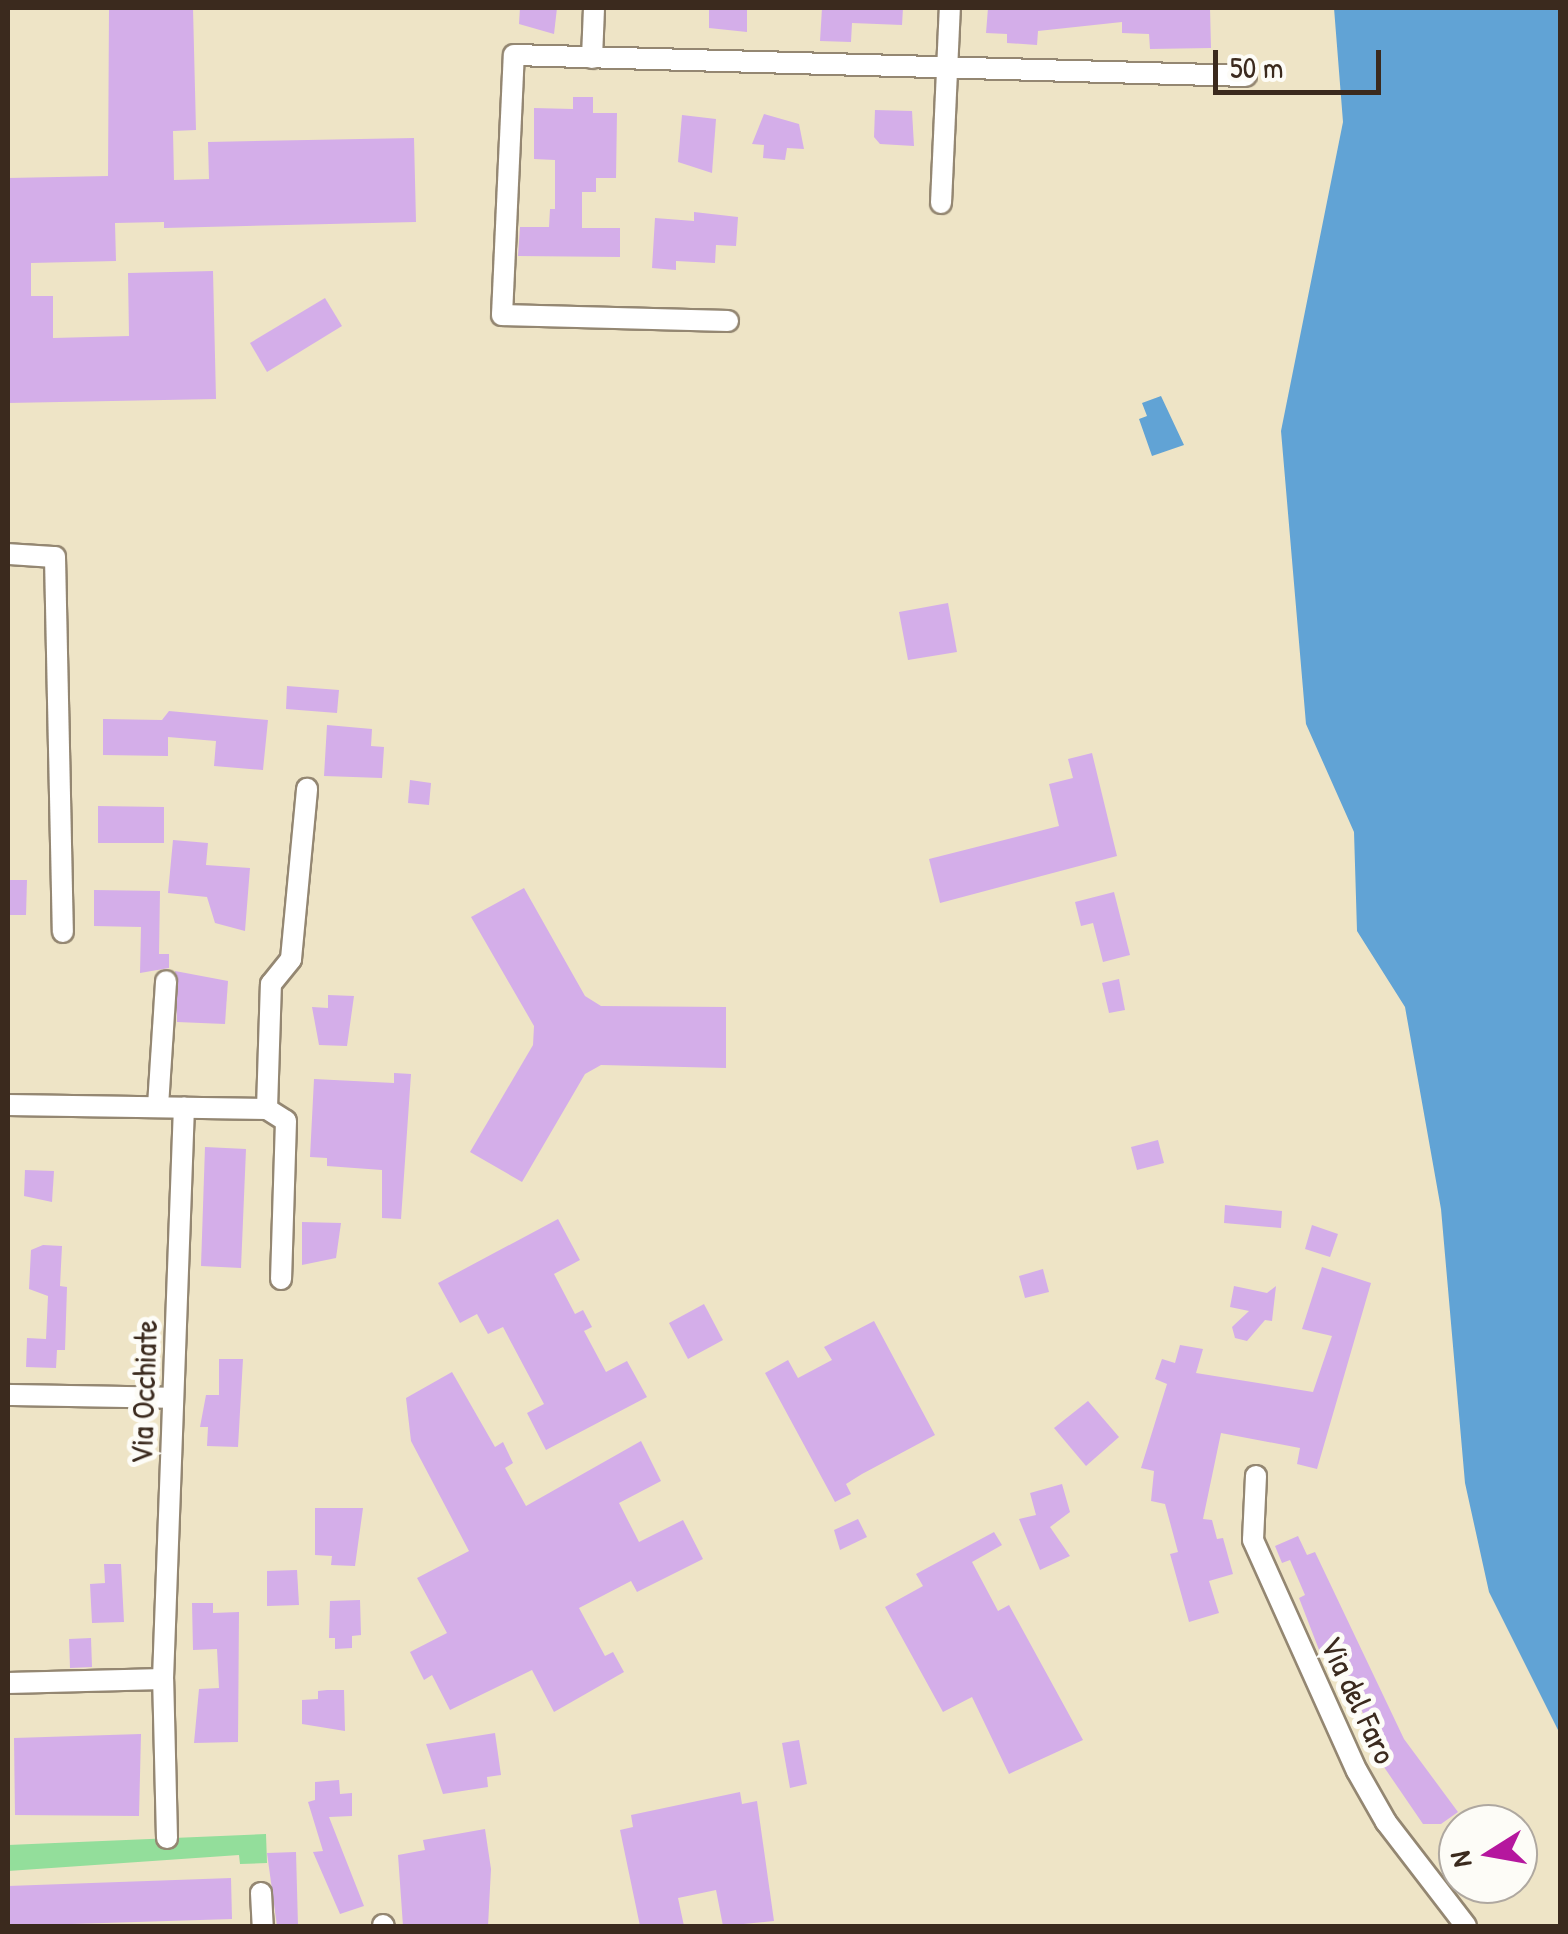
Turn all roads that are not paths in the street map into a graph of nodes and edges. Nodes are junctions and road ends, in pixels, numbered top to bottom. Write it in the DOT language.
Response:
graph roads {
  1 [pos="594,8"];
  2 [pos="950,8"];
  3 [pos="592,58"];
  4 [pos="948,69"];
  5 [pos="1246,76"];
  6 [pos="942,203"];
  7 [pos="728,321"];
  8 [pos="8,554"];
  9 [pos="308,789"];
  10 [pos="62,932"];
  11 [pos="166,980"];
  12 [pos="8,1105"];
  13 [pos="158,1106"];
  14 [pos="184,1107"];
  15 [pos="267,1109"];
  16 [pos="281,1278"];
  17 [pos="8,1395"];
  18 [pos="173,1398"];
  19 [pos="1256,1476"];
  20 [pos="163,1679"];
  21 [pos="8,1683"];
  22 [pos="167,1838"];
  23 [pos="260,1893"];
  24 [pos="262,1926"];
  25 [pos="1466,1926"];
  1 -- 3 [label="street"];
  2 -- 4 [label="street"];
  3 -- 4 [label="street"];
  3 -- 7 [label="street"];
  4 -- 5 [label="street"];
  4 -- 6 [label="street"];
  8 -- 10 [label="street"];
  9 -- 15 [label="street"];
  11 -- 13 [label="street"];
  12 -- 13 [label="street"];
  13 -- 14 [label="street"];
  14 -- 15 [label="street"];
  14 -- 18 [label="street, Via Occhiate"];
  15 -- 16 [label="street"];
  17 -- 18 [label="street"];
  18 -- 20 [label="street, Via Occhiate"];
  19 -- 25 [label="street, Via del Faro"];
  20 -- 21 [label="street"];
  20 -- 22 [label="street, Via Occhiate"];
  23 -- 24 [label="street"];
}
